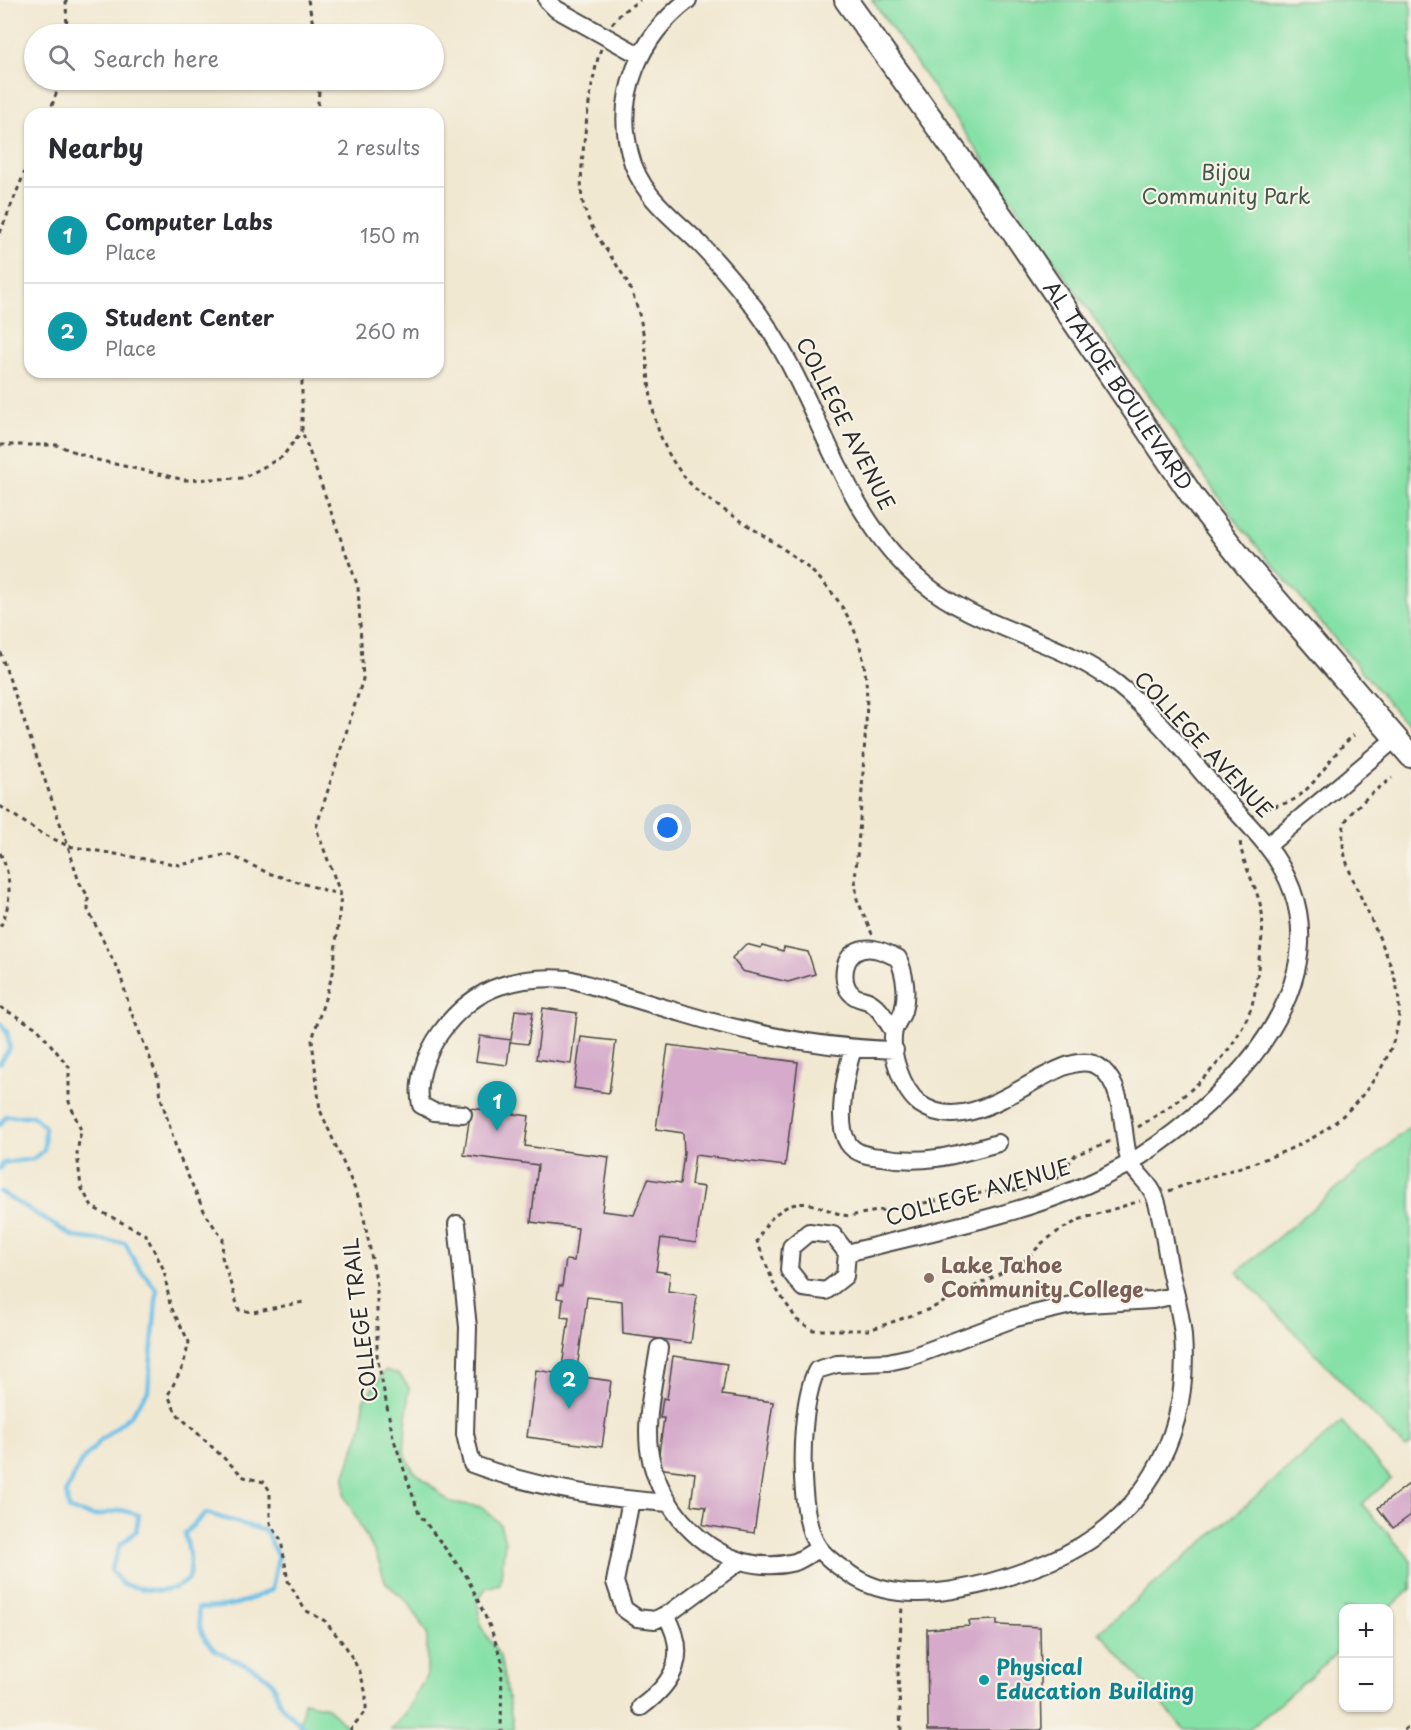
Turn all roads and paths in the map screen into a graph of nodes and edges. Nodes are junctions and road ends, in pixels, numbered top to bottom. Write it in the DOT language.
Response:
graph roads {
  1 [pos="66,0"];
  2 [pos="308,0"];
  3 [pos="547,0"];
  4 [pos="640,0"];
  5 [pos="688,0"];
  6 [pos="846,0"];
  7 [pos="67,24"];
  8 [pos="313,24"];
  9 [pos="605,37"];
  10 [pos="639,55"];
  11 [pos="58,90"];
  12 [pos="319,90"];
  13 [pos="52,108"];
  14 [pos="318,108"];
  15 [pos="24,174"];
  16 [pos="0,233"];
  17 [pos="302,378"];
  18 [pos="302,431"];
  19 [pos="0,445"];
  20 [pos="0,652"];
  21 [pos="1396,738"];
  22 [pos="1411,756"];
  23 [pos="0,806"];
  24 [pos="68,846"];
  25 [pos="1267,846"];
  26 [pos="0,853"];
  27 [pos="341,895"];
  28 [pos="0,927"];
  29 [pos="881,949"];
  30 [pos="0,1007"];
  31 [pos="893,1031"];
  32 [pos="853,1048"];
  33 [pos="895,1050"];
  34 [pos="463,1114"];
  35 [pos="998,1143"];
  36 [pos="1130,1163"];
  37 [pos="457,1224"];
  38 [pos="847,1253"];
  39 [pos="1176,1295"];
  40 [pos="304,1302"];
  41 [pos="659,1348"];
  42 [pos="631,1500"];
  43 [pos="668,1503"];
  44 [pos="819,1548"];
  45 [pos="740,1561"];
  46 [pos="912,1593"];
  47 [pos="666,1615"];
  48 [pos="641,1707"];
  49 [pos="1411,1724"];
  50 [pos="350,1730"];
  51 [pos="501,1730"];
  52 [pos="901,1730"];
  53 [pos="1404,1730"];
  1 -- 7 [label="path"];
  2 -- 8 [label="path"];
  3 -- 9 [label="street"];
  4 -- 9 [label="path"];
  5 -- 10 [label="street, COLLEGE AVENUE"];
  6 -- 21 [label="main road, AL TAHOE BOULEVARD"];
  9 -- 10 [label="street"];
  9 -- 29 [label="path"];
  10 -- 25 [label="street, COLLEGE AVENUE"];
  11 -- 13 [label="path"];
  12 -- 14 [label="path"];
  15 -- 16 [label="path"];
  17 -- 18 [label="path, COLLEGE TRAIL"];
  18 -- 19 [label="path"];
  18 -- 27 [label="path, COLLEGE TRAIL"];
  20 -- 24 [label="path"];
  21 -- 22 [label="main road, AL TAHOE BOULEVARD"];
  21 -- 25 [label="street"];
  23 -- 24 [label="path"];
  24 -- 27 [label="path"];
  24 -- 40 [label="path"];
  25 -- 36 [label="street, COLLEGE AVENUE"];
  26 -- 28 [label="path"];
  27 -- 51 [label="path, COLLEGE TRAIL"];
  29 -- 31 [label="street"];
  29 -- 31 [label="street"];
  30 -- 50 [label="path"];
  31 -- 33 [label="street"];
  32 -- 33 [label="street"];
  32 -- 34 [label="street"];
  32 -- 35 [label="street"];
  33 -- 36 [label="street"];
  36 -- 38 [label="street, COLLEGE AVENUE"];
  36 -- 39 [label="street"];
  37 -- 42 [label="street"];
  39 -- 44 [label="street"];
  39 -- 46 [label="street"];
  41 -- 43 [label="street"];
  42 -- 43 [label="street"];
  42 -- 47 [label="street"];
  43 -- 45 [label="street"];
  44 -- 45 [label="street"];
  44 -- 46 [label="street"];
  45 -- 47 [label="street"];
  46 -- 52 [label="path"];
  47 -- 48 [label="street"];
  49 -- 53 [label="path"];
}
